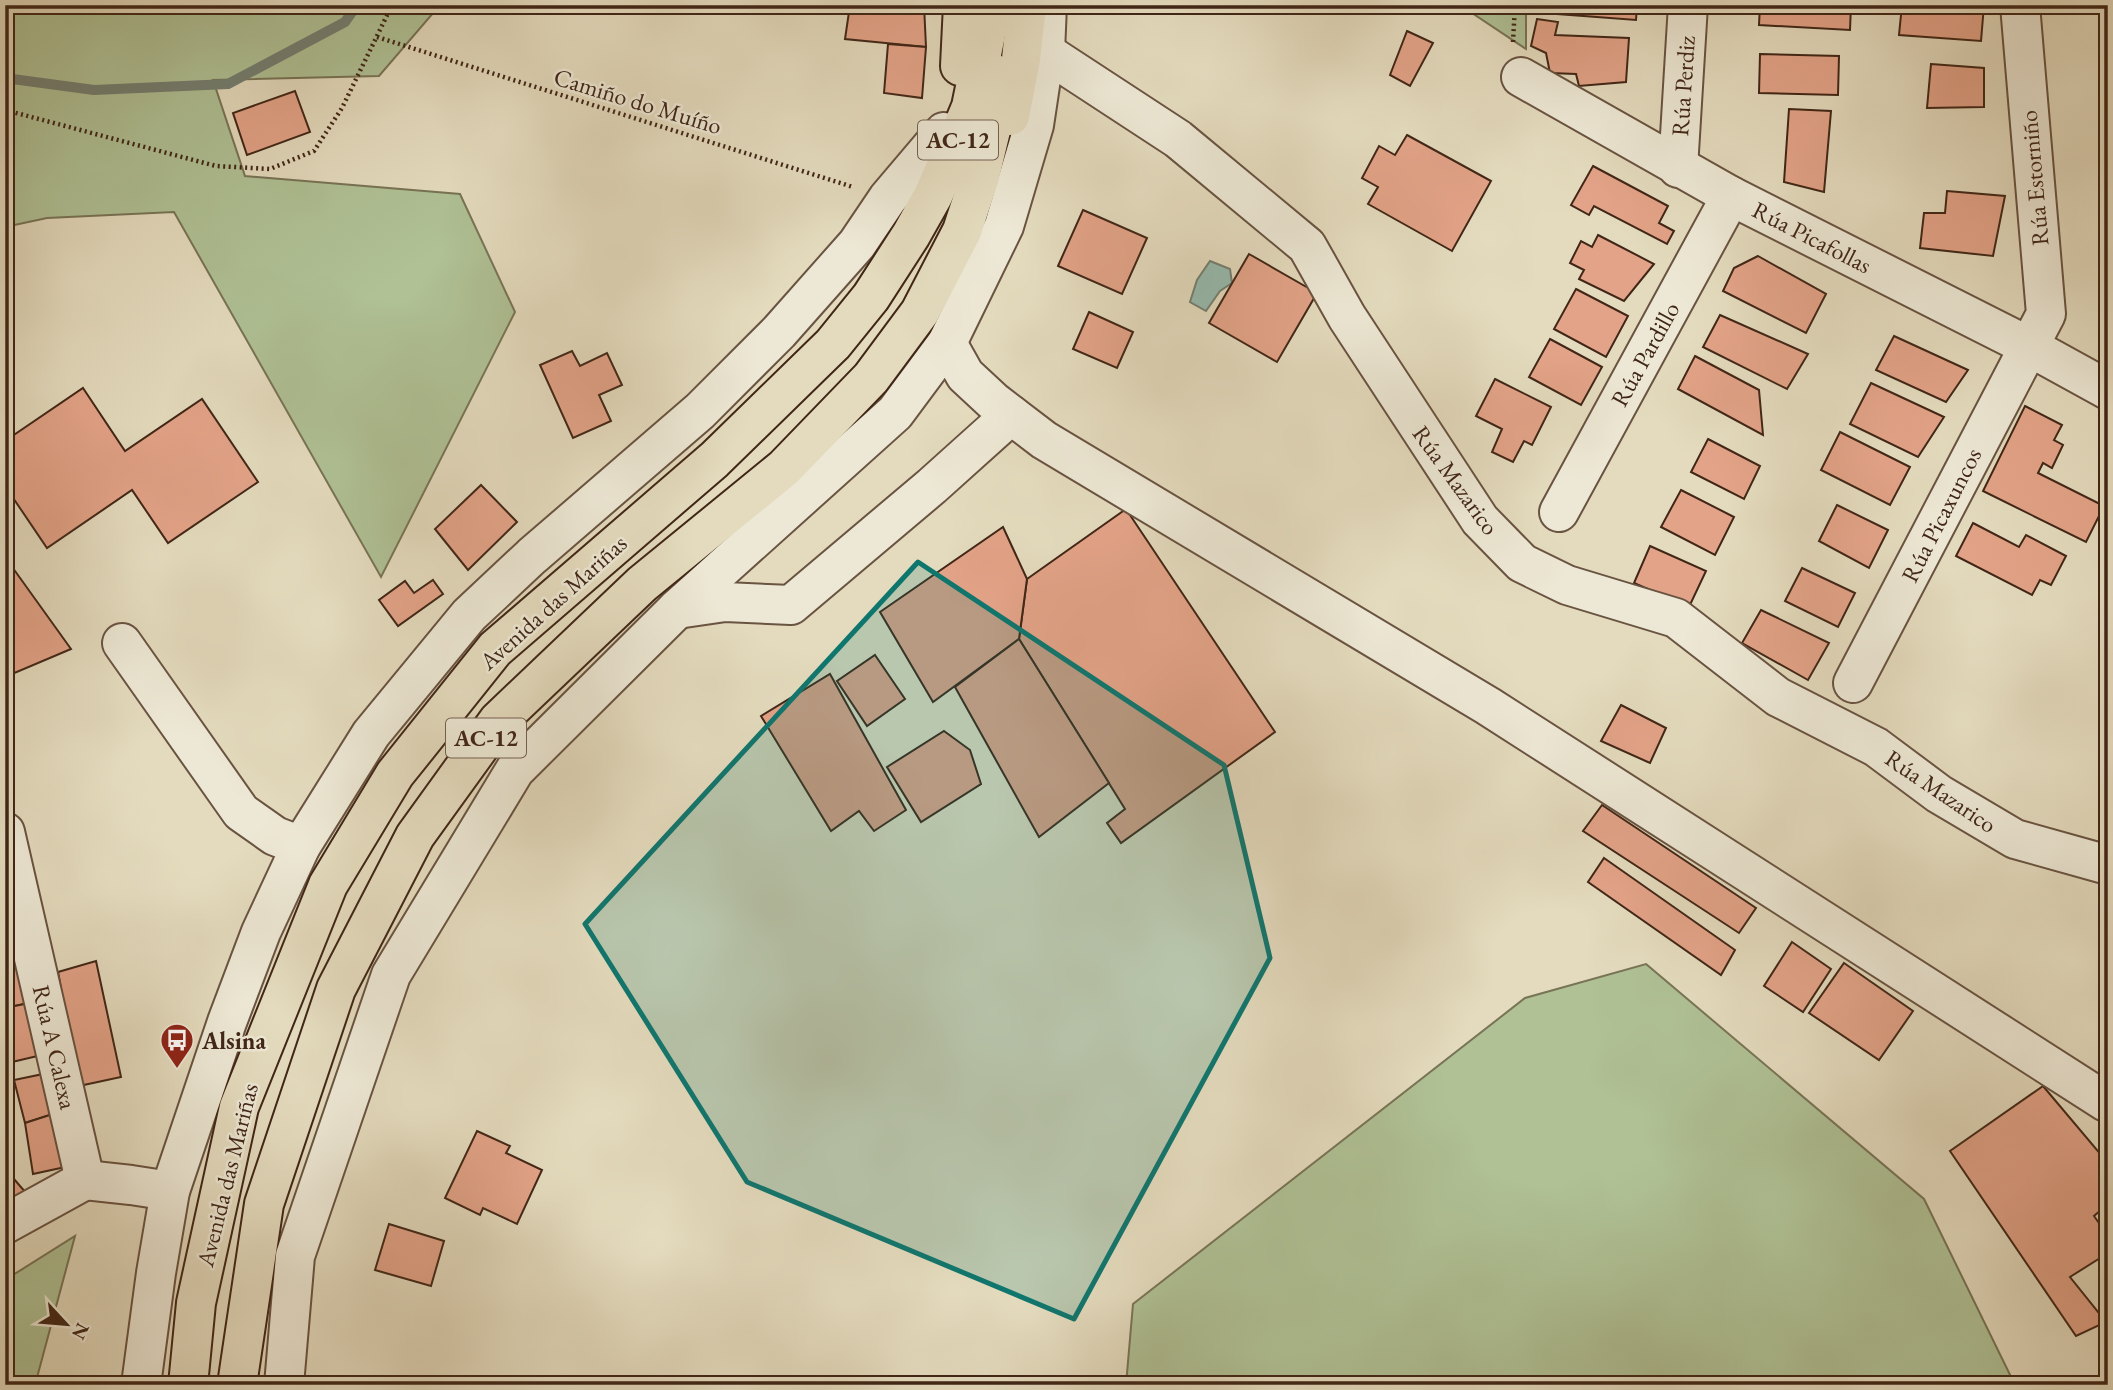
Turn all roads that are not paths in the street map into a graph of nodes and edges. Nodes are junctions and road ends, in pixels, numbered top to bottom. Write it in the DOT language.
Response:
graph roads {
  1 [pos="963,5"];
  2 [pos="994,5"];
  3 [pos="1027,5"];
  4 [pos="1046,5"];
  5 [pos="1688,5"];
  6 [pos="2020,5"];
  7 [pos="1045,52"];
  8 [pos="1521,77"];
  9 [pos="944,132"];
  10 [pos="1678,167"];
  11 [pos="1731,196"];
  12 [pos="962,231"];
  13 [pos="893,263"];
  14 [pos="947,343"];
  15 [pos="2028,346"];
  16 [pos="2108,390"];
  17 [pos="1002,408"];
  18 [pos="895,413"];
  19 [pos="1559,512"];
  20 [pos="677,609"];
  21 [pos="122,643"];
  22 [pos="1853,683"];
  23 [pos="5,832"];
  24 [pos="301,846"];
  25 [pos="2108,865"];
  26 [pos="2106,1102"];
  27 [pos="85,1180"];
  28 [pos="170,1191"];
  29 [pos="5,1224"];
  30 [pos="141,1385"];
  31 [pos="188,1385"];
  32 [pos="237,1385"];
  33 [pos="284,1385"];
  1 -- 9 [label="highway"];
  2 -- 12 [label="highway, Avenida das Mariñas / AC-12"];
  2 -- 13 [label="highway, Avenida das Mariñas / AC-12"];
  3 -- 12 [label="highway"];
  4 -- 7 [label="street"];
  5 -- 10 [label="street, Rúa Perdiz"];
  6 -- 15 [label="street, Rúa Estorniño"];
  7 -- 14 [label="street"];
  7 -- 25 [label="street, Rúa Mazarico"];
  8 -- 10 [label="street, Rúa Picafollas"];
  9 -- 13 [label="highway"];
  9 -- 24 [label="street, Avenida das Mariñas"];
  10 -- 11 [label="street, Rúa Picafollas"];
  11 -- 15 [label="street, Rúa Picafollas"];
  11 -- 19 [label="street, Rúa Pardillo"];
  12 -- 32 [label="highway, Avenida das Mariñas / AC-12"];
  13 -- 31 [label="highway, Avenida das Mariñas / AC-12"];
  14 -- 17 [label="street"];
  14 -- 18 [label="street"];
  15 -- 16 [label="street, Rúa Picafollas"];
  15 -- 22 [label="street, Rúa Picaxuncos"];
  17 -- 18 [label="street"];
  17 -- 20 [label="street"];
  17 -- 26 [label="street"];
  18 -- 20 [label="street"];
  20 -- 33 [label="street"];
  21 -- 24 [label="street"];
  23 -- 27 [label="street, Rúa A Calexa"];
  24 -- 28 [label="street, Avenida das Mariñas"];
  27 -- 28 [label="street"];
  27 -- 29 [label="street"];
  28 -- 30 [label="street, Avenida das Mariñas"];
}
